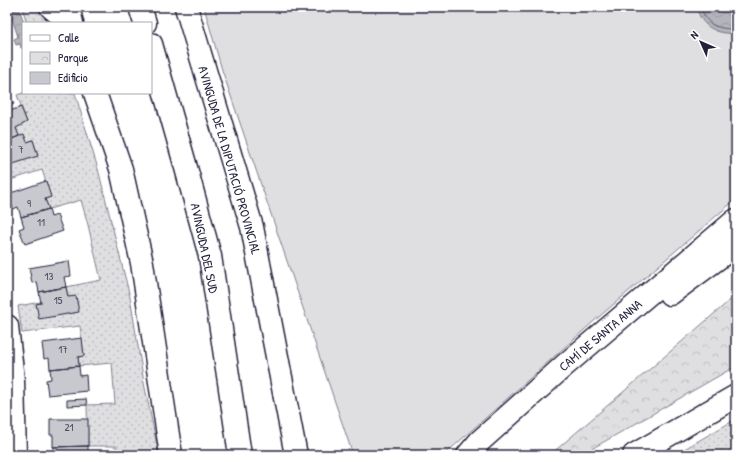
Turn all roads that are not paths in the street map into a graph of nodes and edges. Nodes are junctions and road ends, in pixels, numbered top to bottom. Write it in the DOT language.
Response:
graph roads {
  1 [pos="51,7"];
  2 [pos="68,7"];
  3 [pos="140,7"];
  4 [pos="186,7"];
  5 [pos="70,22"];
  6 [pos="71,22"];
  7 [pos="145,22"];
  8 [pos="152,48"];
  9 [pos="95,94"];
  10 [pos="736,220"];
  11 [pos="736,244"];
  12 [pos="7,326"];
  13 [pos="565,365"];
  14 [pos="736,396"];
  15 [pos="14,455"];
  16 [pos="171,455"];
  17 [pos="240,455"];
  18 [pos="296,455"];
  19 [pos="468,455"];
  20 [pos="634,455"];
  1 -- 5 [label="street"];
  2 -- 6 [label="street"];
  3 -- 7 [label="street"];
  4 -- 18 [label="street, AVINGUDA DE LA DIPUTACIÓ PROVINCIAL"];
  8 -- 17 [label="street, AVINGUDA DEL SUD"];
  9 -- 16 [label="street"];
  10 -- 13 [label="street, CAMÍ DE SANTA ANNA"];
  11 -- 13 [label="street"];
  12 -- 15 [label="street"];
  13 -- 19 [label="street, CAMÍ DE SANTA ANNA"];
  14 -- 20 [label="street"];
}
